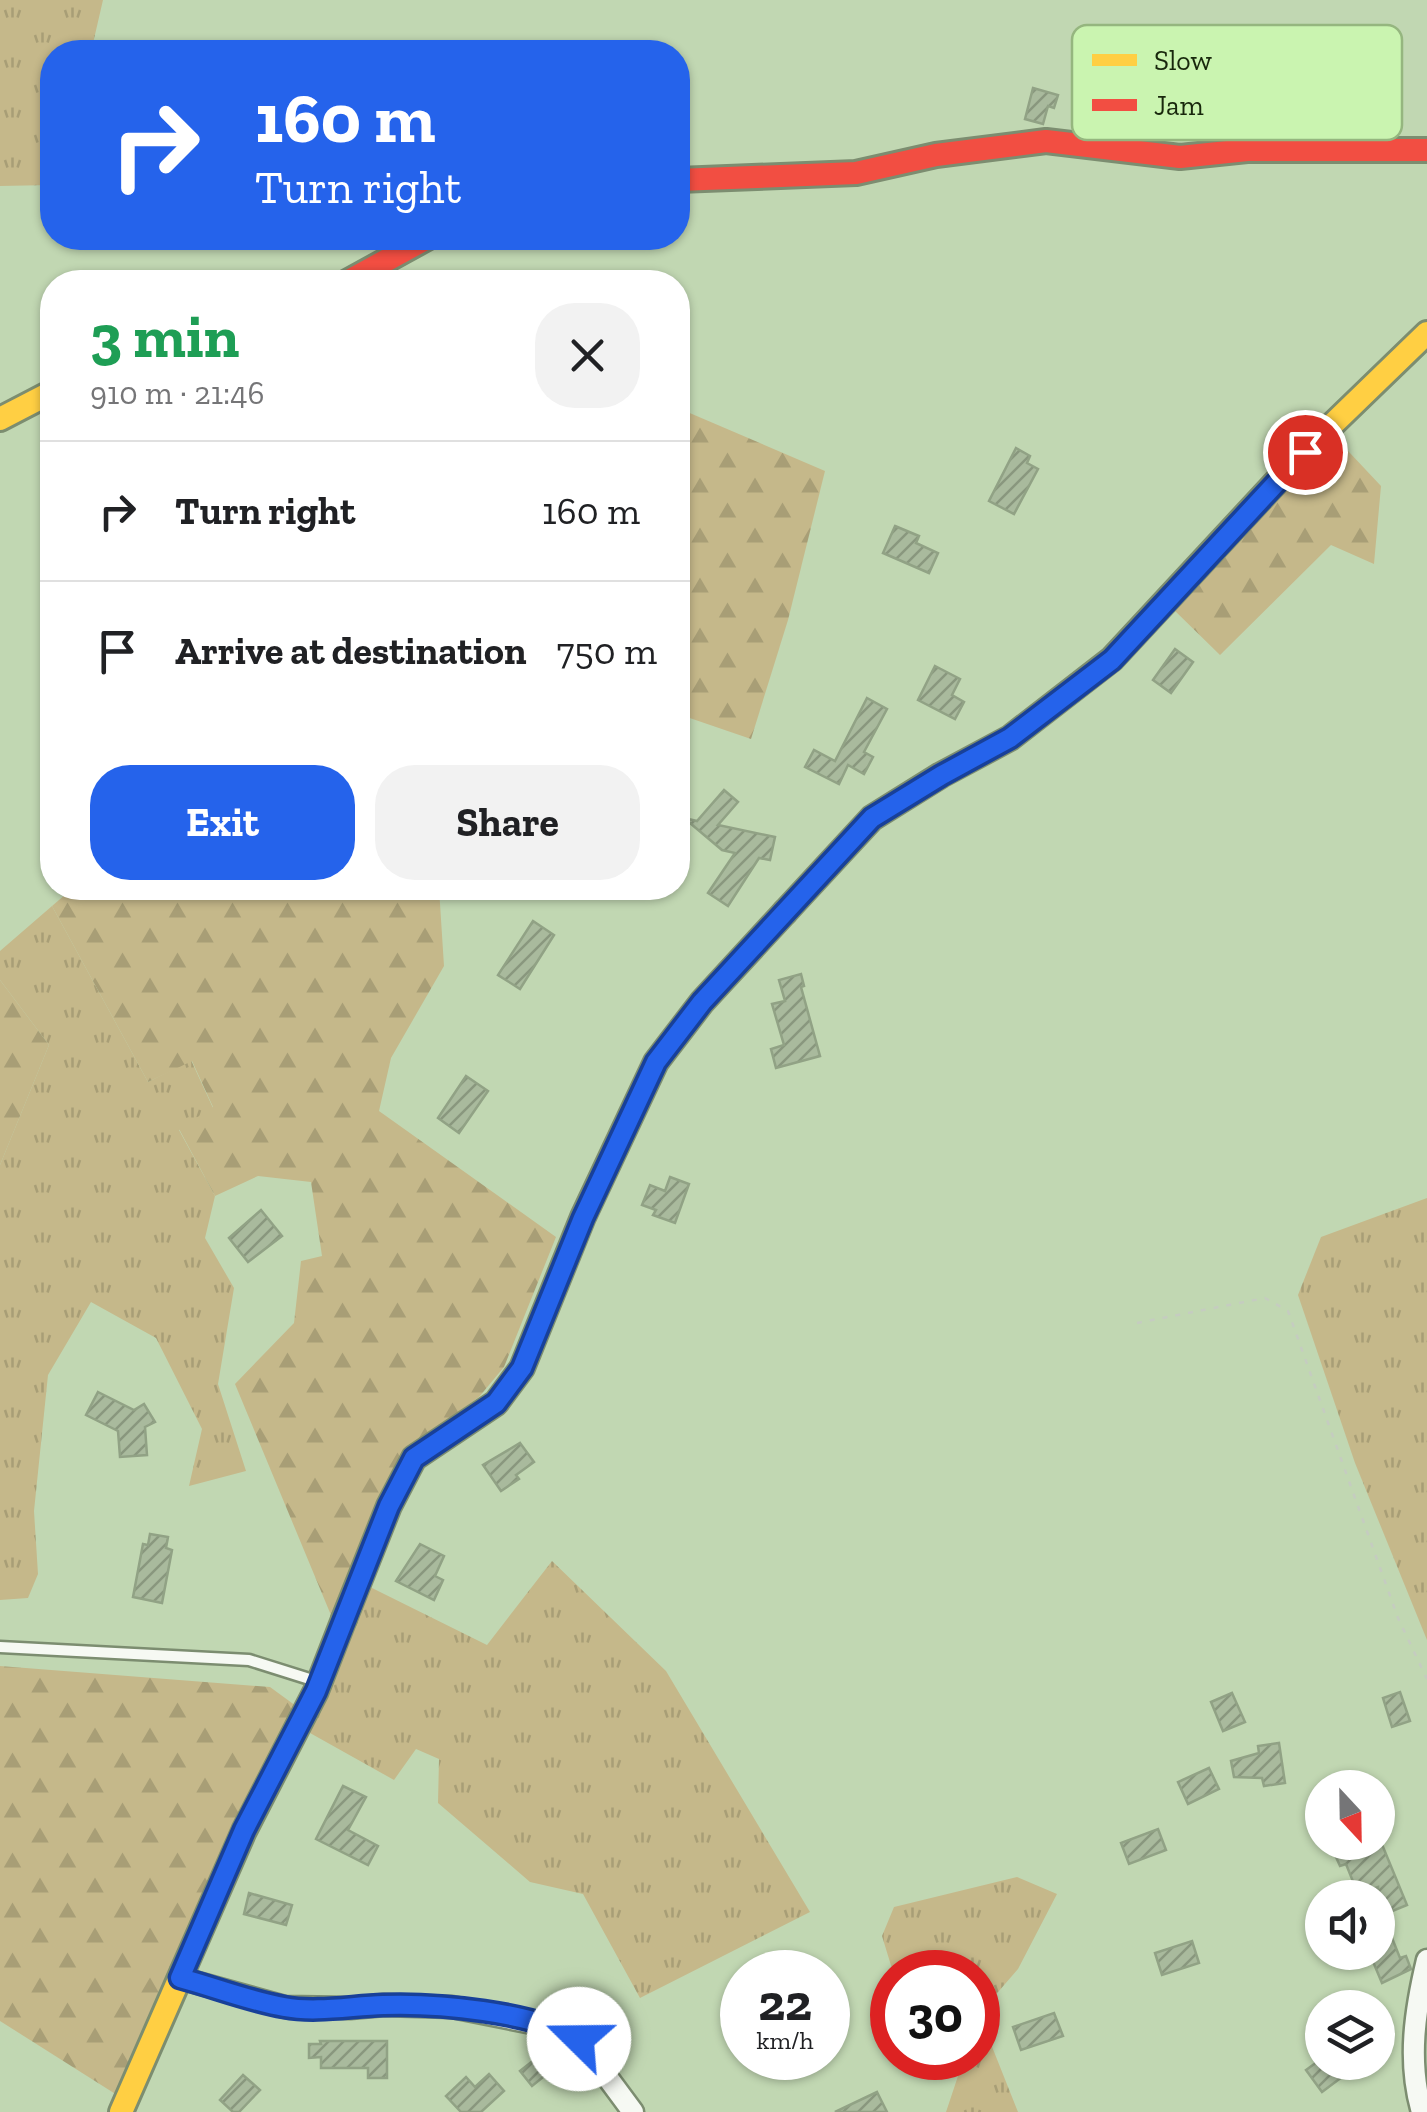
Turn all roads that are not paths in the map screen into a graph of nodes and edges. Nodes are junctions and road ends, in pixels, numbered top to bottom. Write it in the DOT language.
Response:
graph roads {
  1 [pos="1427,150"];
  2 [pos="690,180"];
  3 [pos="405,250"];
  4 [pos="369,270"];
  5 [pos="1427,332"];
  6 [pos="40,398"];
  7 [pos="0,419"];
  8 [pos="0,1647"];
  9 [pos="320,1682"];
  10 [pos="1427,1960"];
  11 [pos="180,1978"];
  12 [pos="121,2112"];
  13 [pos="633,2112"];
  14 [pos="1422,2112"];
  1 -- 2 [label="street"];
  3 -- 4 [label="street"];
  5 -- 9 [label="street"];
  6 -- 7 [label="street"];
  8 -- 9 [label="lane"];
  9 -- 11 [label="street"];
  10 -- 14 [label="street"];
  11 -- 12 [label="street"];
  11 -- 13 [label="street"];
}
